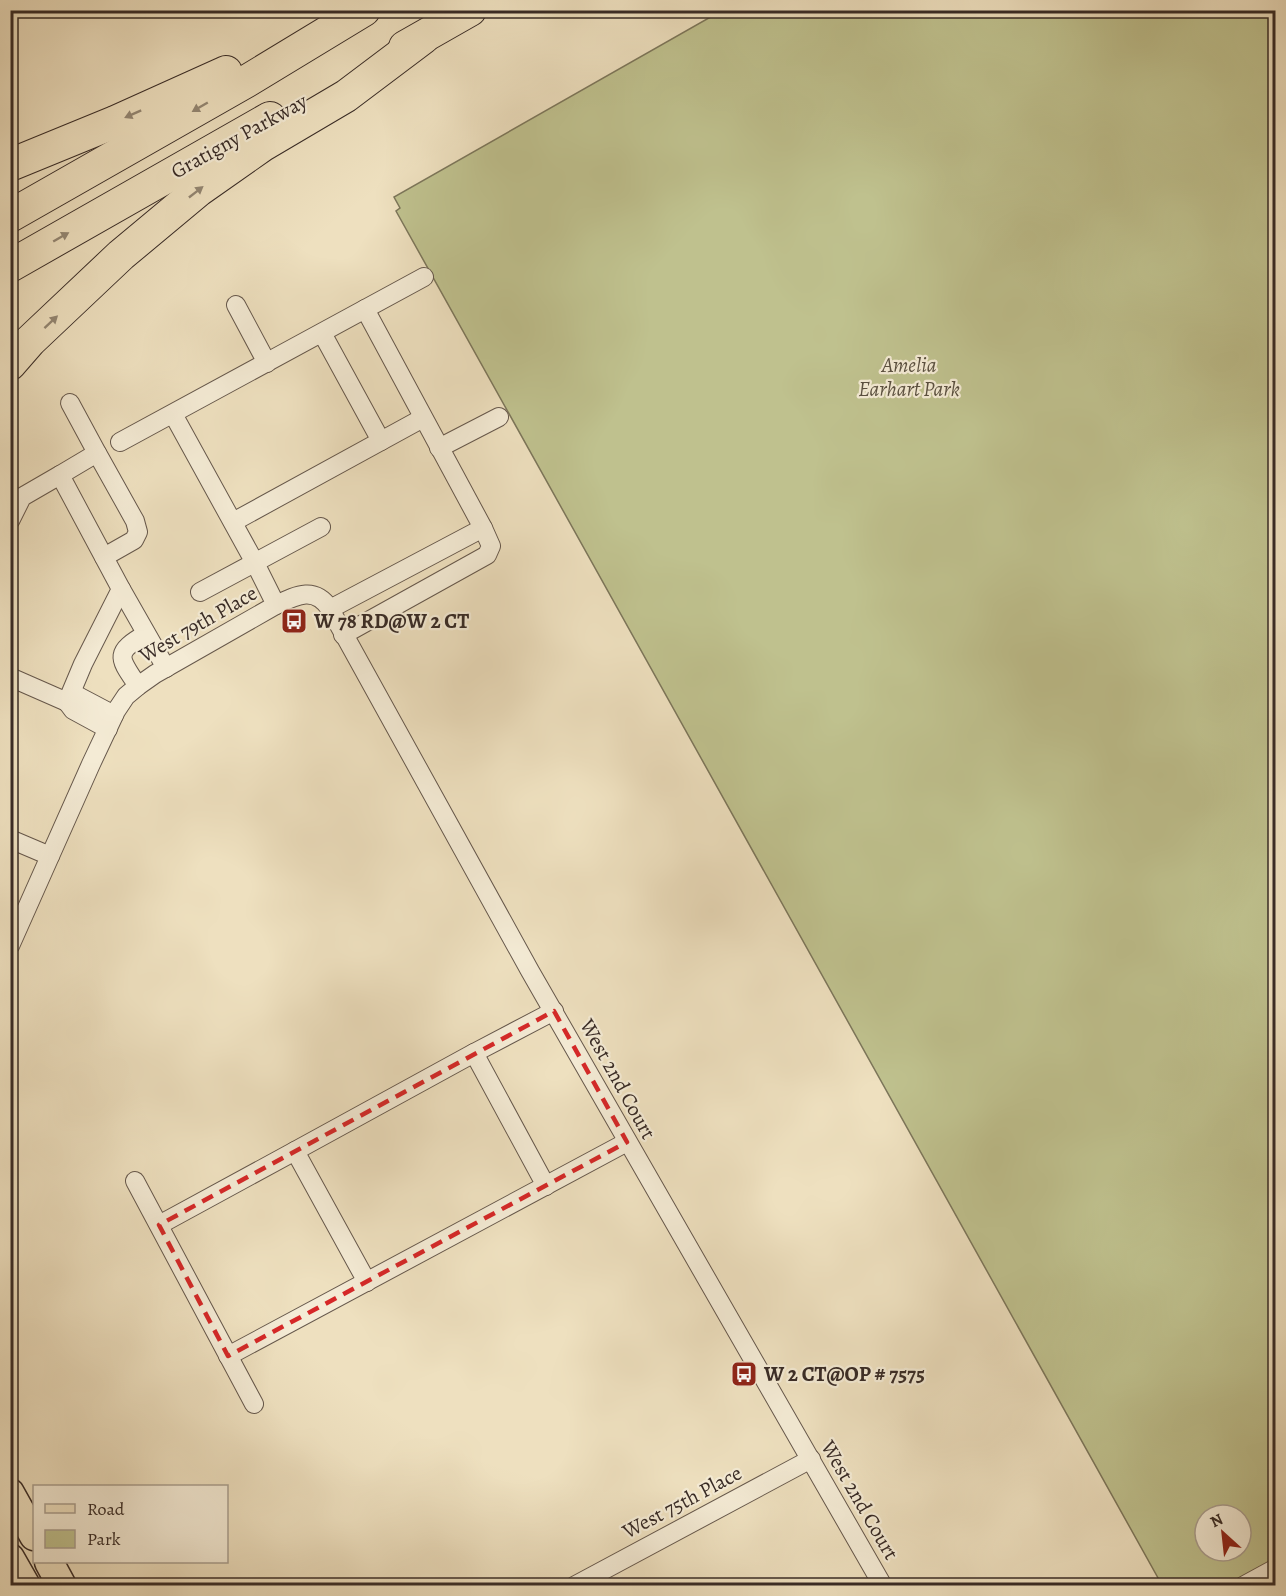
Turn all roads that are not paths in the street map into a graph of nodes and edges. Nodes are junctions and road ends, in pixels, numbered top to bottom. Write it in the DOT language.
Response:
graph roads {
  1 [pos="470,10"];
  2 [pos="352,17"];
  3 [pos="423,38"];
  4 [pos="10,165"];
  5 [pos="10,216"];
  6 [pos="10,266"];
  7 [pos="424,277"];
  8 [pos="236,305"];
  9 [pos="365,309"];
  10 [pos="322,333"];
  11 [pos="267,363"];
  12 [pos="10,364"];
  13 [pos="70,403"];
  14 [pos="173,414"];
  15 [pos="499,417"];
  16 [pos="423,418"];
  17 [pos="381,441"];
  18 [pos="120,442"];
  19 [pos="439,448"];
  20 [pos="97,453"];
  21 [pos="60,475"];
  22 [pos="10,521"];
  23 [pos="233,522"];
  24 [pos="321,527"];
  25 [pos="483,528"];
  26 [pos="104,557"];
  27 [pos="255,562"];
  28 [pos="121,589"];
  29 [pos="367,589"];
  30 [pos="200,592"];
  31 [pos="315,595"];
  32 [pos="276,604"];
  33 [pos="330,609"];
  34 [pos="382,615"];
  35 [pos="146,634"];
  36 [pos="343,635"];
  37 [pos="166,668"];
  38 [pos="10,678"];
  39 [pos="138,686"];
  40 [pos="67,702"];
  41 [pos="113,719"];
  42 [pos="10,838"];
  43 [pos="50,856"];
  44 [pos="10,946"];
  45 [pos="554,1011"];
  46 [pos="474,1053"];
  47 [pos="627,1142"];
  48 [pos="295,1151"];
  49 [pos="135,1181"];
  50 [pos="546,1186"];
  51 [pos="159,1225"];
  52 [pos="367,1282"];
  53 [pos="228,1356"];
  54 [pos="254,1404"];
  55 [pos="811,1459"];
  56 [pos="10,1493"];
  57 [pos="33,1534"];
  58 [pos="10,1558"];
  59 [pos="50,1563"];
  60 [pos="1275,1568"];
  61 [pos="26,1586"];
  62 [pos="62,1586"];
  63 [pos="574,1586"];
  64 [pos="883,1586"];
  65 [pos="1243,1586"];
  1 -- 3 [label="highway, Gratigny Parkway"];
  2 -- 4 [label="highway, one-way"];
  2 -- 5 [label="highway, Gratigny Parkway, one-way"];
  6 -- 3 [label="highway, Gratigny Parkway, one-way"];
  12 -- 3 [label="highway, one-way"];
  7 -- 9 [label="street"];
  8 -- 11 [label="street"];
  9 -- 10 [label="street"];
  9 -- 16 [label="street"];
  10 -- 11 [label="street"];
  10 -- 17 [label="street"];
  11 -- 14 [label="street"];
  13 -- 20 [label="street"];
  14 -- 18 [label="street"];
  14 -- 23 [label="street"];
  15 -- 19 [label="street"];
  16 -- 17 [label="street"];
  16 -- 19 [label="street"];
  17 -- 23 [label="street"];
  19 -- 25 [label="street"];
  20 -- 21 [label="street"];
  20 -- 26 [label="street"];
  21 -- 22 [label="street"];
  21 -- 26 [label="street"];
  23 -- 27 [label="street"];
  24 -- 27 [label="street"];
  25 -- 29 [label="street"];
  25 -- 34 [label="street"];
  26 -- 28 [label="street"];
  27 -- 30 [label="street"];
  27 -- 32 [label="street"];
  28 -- 35 [label="street"];
  28 -- 40 [label="street"];
  29 -- 33 [label="street"];
  29 -- 34 [label="street"];
  31 -- 32 [label="street, West 79th Place"];
  31 -- 33 [label="street, West 2nd Court"];
  32 -- 37 [label="street, West 79th Place"];
  33 -- 36 [label="street, West 2nd Court"];
  34 -- 36 [label="street"];
  35 -- 37 [label="street"];
  35 -- 39 [label="street"];
  36 -- 45 [label="street, West 2nd Court"];
  37 -- 39 [label="street, West 79th Place"];
  38 -- 40 [label="street"];
  39 -- 41 [label="street, West 79th Place"];
  40 -- 41 [label="street"];
  41 -- 43 [label="street, West 79th Place"];
  42 -- 43 [label="street"];
  43 -- 44 [label="street, West 79th Place"];
  45 -- 46 [label="street"];
  45 -- 47 [label="street, West 2nd Court"];
  46 -- 48 [label="street"];
  46 -- 50 [label="street"];
  47 -- 50 [label="street"];
  47 -- 55 [label="street, West 2nd Court"];
  48 -- 51 [label="street"];
  48 -- 52 [label="street"];
  49 -- 51 [label="street"];
  50 -- 52 [label="street"];
  51 -- 53 [label="street"];
  52 -- 53 [label="street"];
  53 -- 54 [label="street"];
  55 -- 63 [label="street, West 75th Place"];
  55 -- 64 [label="street, West 2nd Court"];
  56 -- 57 [label="main road"];
  58 -- 61 [label="main road"];
  59 -- 62 [label="main road"];
  60 -- 65 [label="street"];
}
